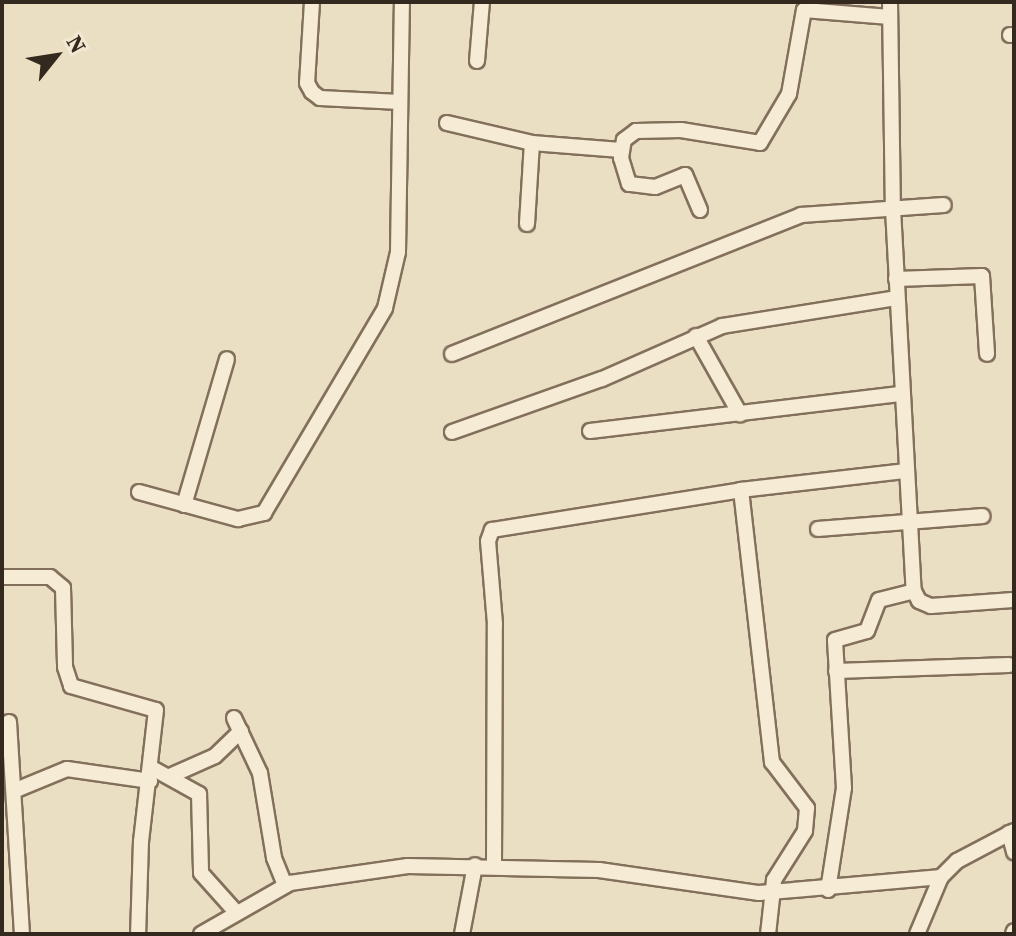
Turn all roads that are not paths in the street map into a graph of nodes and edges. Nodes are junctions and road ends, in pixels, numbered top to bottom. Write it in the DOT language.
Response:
graph roads {
  1 [pos="312,2"];
  2 [pos="402,2"];
  3 [pos="482,2"];
  4 [pos="890,9"];
  5 [pos="477,61"];
  6 [pos="400,102"];
  7 [pos="447,123"];
  8 [pos="532,143"];
  9 [pos="621,150"];
  10 [pos="944,205"];
  11 [pos="893,209"];
  12 [pos="700,210"];
  13 [pos="527,224"];
  14 [pos="896,279"];
  15 [pos="897,298"];
  16 [pos="696,336"];
  17 [pos="452,354"];
  18 [pos="987,354"];
  19 [pos="227,359"];
  20 [pos="902,394"];
  21 [pos="740,414"];
  22 [pos="590,431"];
  23 [pos="452,432"];
  24 [pos="906,471"];
  25 [pos="741,490"];
  26 [pos="139,492"];
  27 [pos="184,505"];
  28 [pos="982,516"];
  29 [pos="910,523"];
  30 [pos="818,529"];
  31 [pos="2,577"];
  32 [pos="914,591"];
  33 [pos="1013,600"];
  34 [pos="1009,665"];
  35 [pos="836,671"];
  36 [pos="9,722"];
  37 [pos="151,774"];
  38 [pos="170,776"];
  39 [pos="16,790"];
  40 [pos="1012,832"];
  41 [pos="1014,852"];
  42 [pos="475,865"];
  43 [pos="494,865"];
  44 [pos="941,877"];
  45 [pos="285,885"];
  46 [pos="828,890"];
  47 [pos="772,893"];
  48 [pos="235,911"];
  49 [pos="205,933"];
  50 [pos="22,934"];
  51 [pos="138,934"];
  52 [pos="462,934"];
  53 [pos="768,934"];
  54 [pos="917,934"];
  1 -- 6 [label="street"];
  2 -- 6 [label="street"];
  3 -- 5 [label="street"];
  4 -- 9 [label="street"];
  4 -- 11 [label="street"];
  6 -- 27 [label="street"];
  7 -- 8 [label="street"];
  8 -- 9 [label="street"];
  8 -- 13 [label="street"];
  9 -- 12 [label="street"];
  10 -- 11 [label="street"];
  11 -- 14 [label="street"];
  11 -- 17 [label="street"];
  14 -- 15 [label="street"];
  14 -- 18 [label="street"];
  15 -- 16 [label="street"];
  15 -- 20 [label="street"];
  16 -- 21 [label="street"];
  16 -- 23 [label="street"];
  19 -- 27 [label="street"];
  20 -- 21 [label="street"];
  20 -- 24 [label="street"];
  21 -- 22 [label="street"];
  24 -- 25 [label="street"];
  24 -- 29 [label="street"];
  25 -- 43 [label="street"];
  25 -- 47 [label="street"];
  26 -- 27 [label="street"];
  28 -- 29 [label="street"];
  29 -- 30 [label="street"];
  29 -- 32 [label="street"];
  31 -- 37 [label="street"];
  32 -- 33 [label="street"];
  32 -- 35 [label="street"];
  34 -- 35 [label="street"];
  35 -- 46 [label="street"];
  36 -- 39 [label="street"];
  37 -- 38 [label="street"];
  37 -- 39 [label="street"];
  37 -- 51 [label="street"];
  38 -- 45 [label="street"];
  38 -- 48 [label="street"];
  39 -- 50 [label="street"];
  40 -- 41 [label="street"];
  40 -- 44 [label="street"];
  42 -- 43 [label="street"];
  42 -- 45 [label="street"];
  42 -- 52 [label="street"];
  43 -- 47 [label="street"];
  44 -- 46 [label="street"];
  44 -- 54 [label="street"];
  45 -- 48 [label="street"];
  46 -- 47 [label="street"];
  47 -- 53 [label="street"];
  48 -- 49 [label="street"];
}
